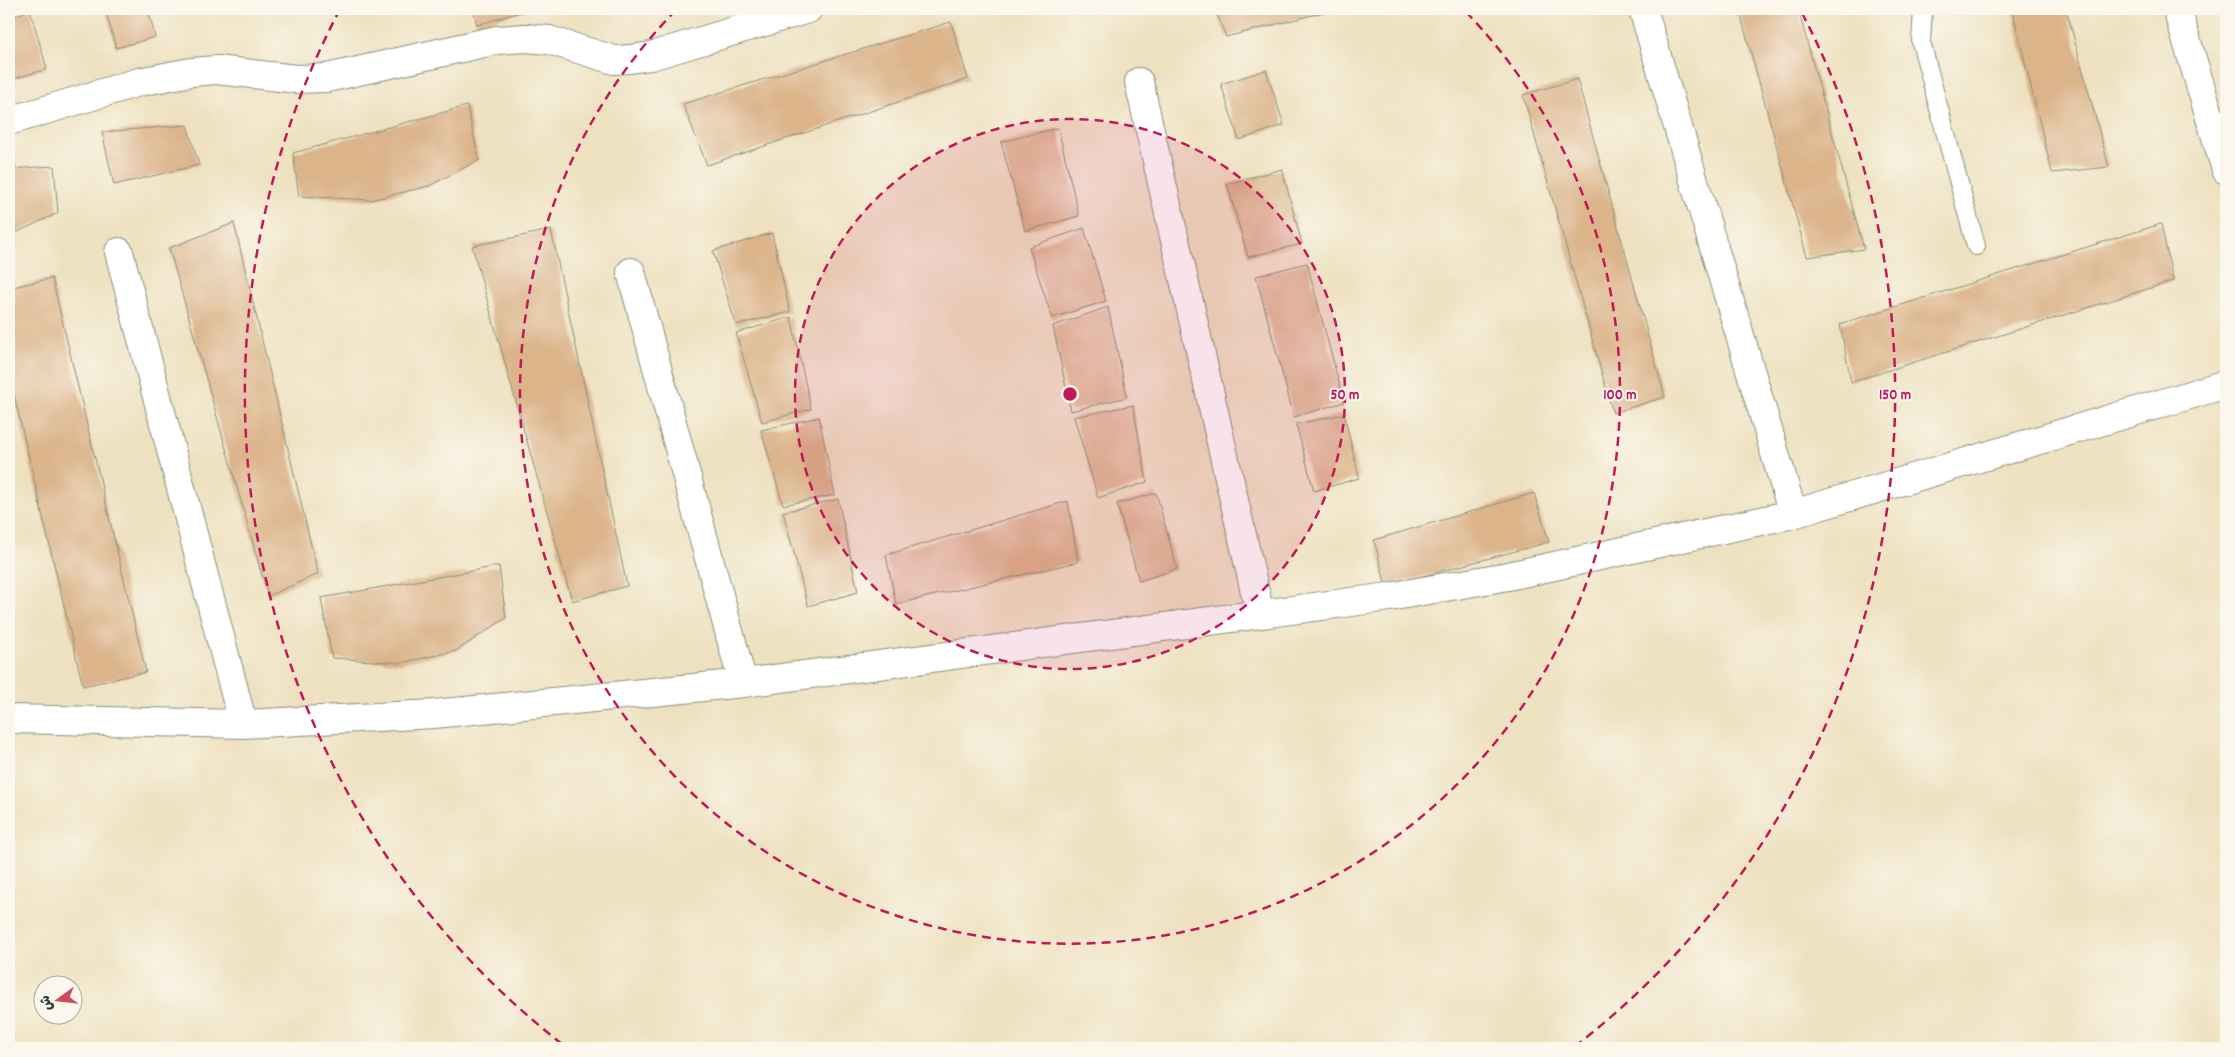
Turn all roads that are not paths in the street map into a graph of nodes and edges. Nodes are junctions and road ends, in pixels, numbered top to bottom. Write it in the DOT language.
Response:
graph roads {
  1 [pos="808,9"];
  2 [pos="1643,9"];
  3 [pos="1924,9"];
  4 [pos="2177,9"];
  5 [pos="1139,82"];
  6 [pos="9,122"];
  7 [pos="2226,170"];
  8 [pos="1976,246"];
  9 [pos="119,252"];
  10 [pos="631,272"];
  11 [pos="2226,384"];
  12 [pos="1793,514"];
  13 [pos="1260,614"];
  14 [pos="743,683"];
  15 [pos="9,719"];
  16 [pos="243,724"];
  1 -- 6 [label="street"];
  2 -- 12 [label="street"];
  3 -- 8 [label="lane"];
  4 -- 7 [label="street"];
  5 -- 13 [label="street"];
  9 -- 16 [label="street"];
  10 -- 14 [label="street"];
  11 -- 12 [label="street"];
  12 -- 13 [label="street"];
  13 -- 14 [label="street"];
  14 -- 16 [label="street"];
  15 -- 16 [label="street"];
}
